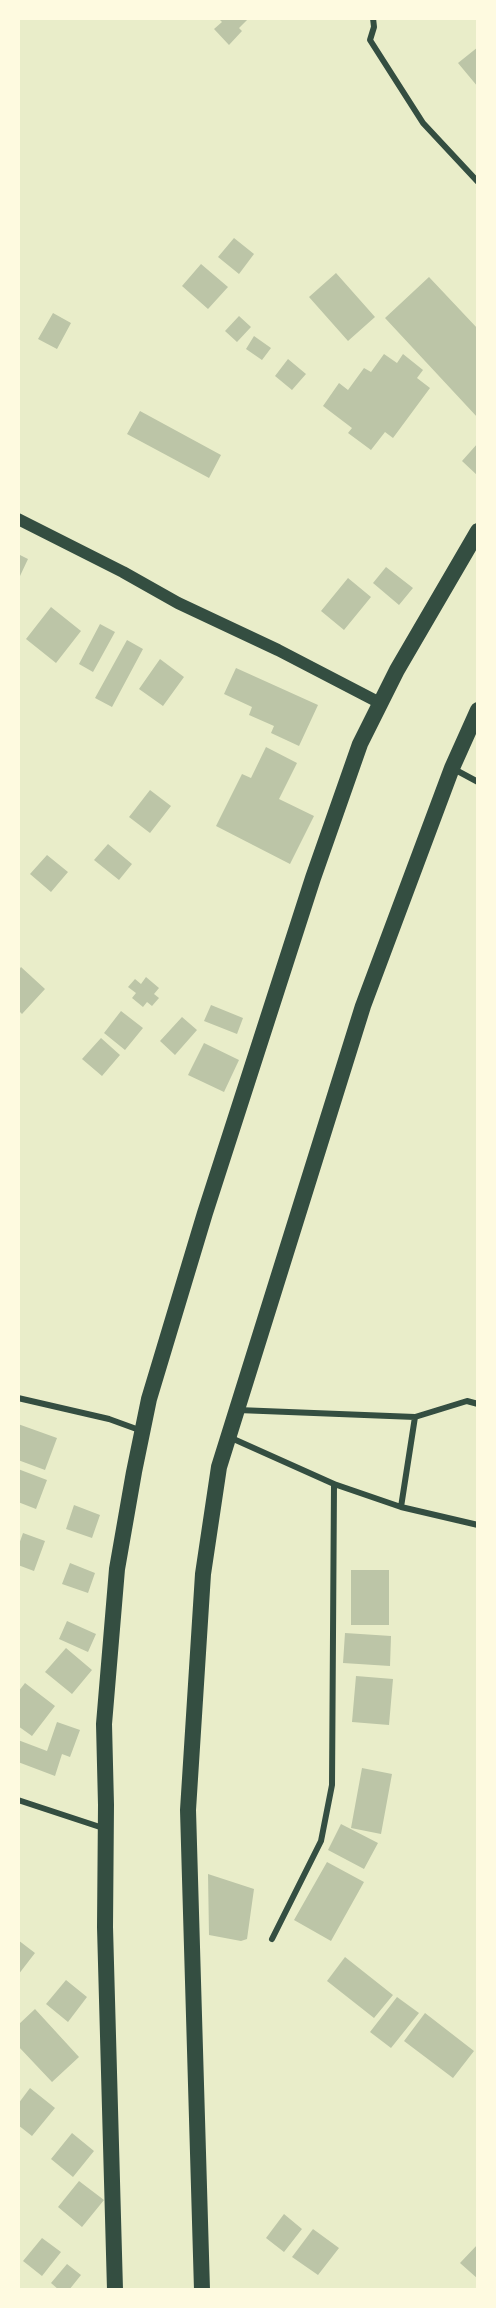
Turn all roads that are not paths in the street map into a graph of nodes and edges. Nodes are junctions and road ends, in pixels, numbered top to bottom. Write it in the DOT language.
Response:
graph roads {
  1 [pos="373,18"];
  2 [pos="478,182"];
  3 [pos="18,519"];
  4 [pos="478,531"];
  5 [pos="380,703"];
  6 [pos="478,710"];
  7 [pos="452,768"];
  8 [pos="478,782"];
  9 [pos="18,1398"];
  10 [pos="478,1404"];
  11 [pos="237,1410"];
  12 [pos="415,1417"];
  13 [pos="142,1431"];
  14 [pos="228,1436"];
  15 [pos="334,1484"];
  16 [pos="400,1507"];
  17 [pos="478,1525"];
  18 [pos="18,1800"];
  19 [pos="106,1829"];
  20 [pos="272,1939"];
  21 [pos="116,2290"];
  22 [pos="202,2290"];
  1 -- 2 [label="street"];
  3 -- 5 [label="main road"];
  4 -- 5 [label="highway"];
  5 -- 13 [label="highway"];
  6 -- 7 [label="highway"];
  7 -- 8 [label="street"];
  7 -- 11 [label="highway"];
  9 -- 13 [label="street"];
  10 -- 12 [label="street"];
  11 -- 12 [label="street"];
  11 -- 14 [label="highway"];
  12 -- 16 [label="street"];
  13 -- 19 [label="highway"];
  14 -- 15 [label="street"];
  14 -- 22 [label="highway"];
  15 -- 16 [label="street"];
  15 -- 20 [label="street"];
  16 -- 17 [label="street"];
  18 -- 19 [label="street"];
  19 -- 21 [label="highway"];
}
